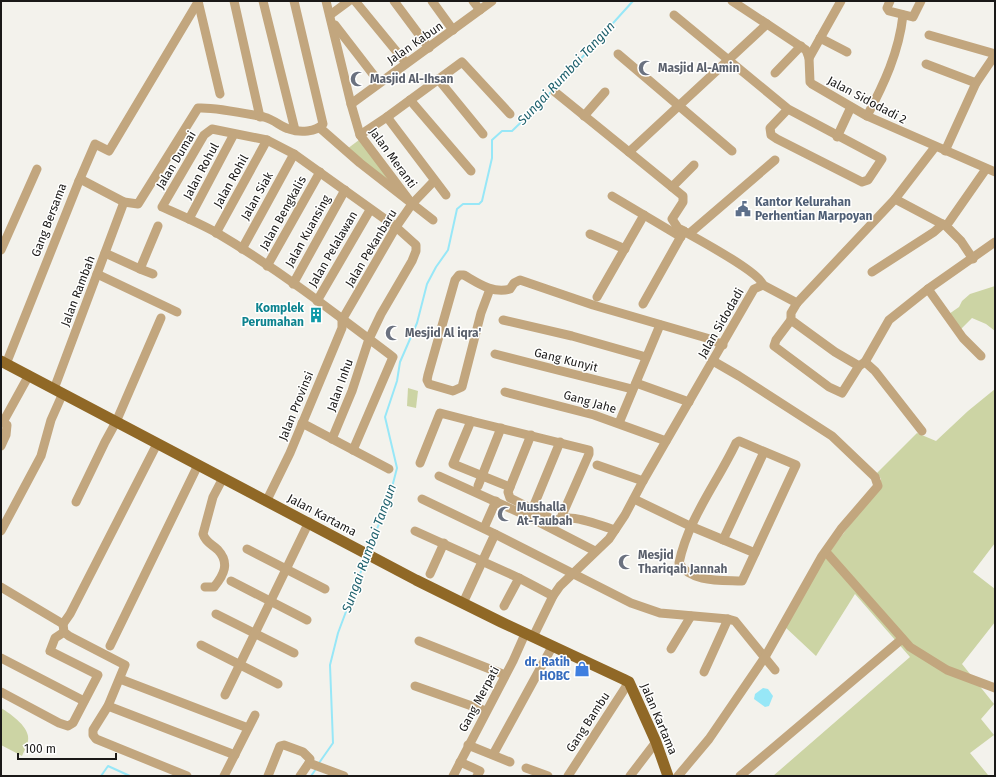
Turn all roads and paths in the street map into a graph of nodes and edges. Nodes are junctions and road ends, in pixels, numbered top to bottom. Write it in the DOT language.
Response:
graph roads {
  1 [pos="234,1"];
  2 [pos="263,1"];
  3 [pos="294,1"];
  4 [pos="326,1"];
  5 [pos="349,1"];
  6 [pos="355,1"];
  7 [pos="394,1"];
  8 [pos="432,1"];
  9 [pos="473,1"];
  10 [pos="492,1"];
  11 [pos="732,1"];
  12 [pos="890,1"];
  13 [pos="921,1"];
  14 [pos="198,2"];
  15 [pos="838,2"];
  16 [pos="480,10"];
  17 [pos="674,15"];
  18 [pos="903,15"];
  19 [pos="331,19"];
  20 [pos="767,24"];
  21 [pos="453,30"];
  22 [pos="929,35"];
  23 [pos="820,38"];
  24 [pos="801,46"];
  25 [pos="429,48"];
  26 [pos="847,52"];
  27 [pos="618,54"];
  28 [pos="995,55"];
  29 [pos="809,58"];
  30 [pos="727,60"];
  31 [pos="406,63"];
  32 [pos="926,64"];
  33 [pos="991,68"];
  34 [pos="775,73"];
  35 [pos="438,79"];
  36 [pos="379,82"];
  37 [pos="976,83"];
  38 [pos="555,92"];
  39 [pos="605,92"];
  40 [pos="220,94"];
  41 [pos="410,100"];
  42 [pos="351,104"];
  43 [pos="677,105"];
  44 [pos="851,107"];
  45 [pos="788,109"];
  46 [pos="510,114"];
  47 [pos="260,116"];
  48 [pos="584,116"];
  49 [pos="867,116"];
  50 [pos="386,117"];
  51 [pos="320,128"];
  52 [pos="295,130"];
  53 [pos="234,134"];
  54 [pos="483,134"];
  55 [pos="360,136"];
  56 [pos="837,137"];
  57 [pos="267,140"];
  58 [pos="935,147"];
  59 [pos="732,151"];
  60 [pos="945,151"];
  61 [pos="629,152"];
  62 [pos="294,154"];
  63 [pos="775,160"];
  64 [pos="694,165"];
  65 [pos="37,169"];
  66 [pos="986,169"];
  67 [pos="471,171"];
  68 [pos="320,172"];
  69 [pos="995,172"];
  70 [pos="78,181"];
  71 [pos="434,181"];
  72 [pos="672,187"];
  73 [pos="345,190"];
  74 [pos="446,194"];
  75 [pos="612,196"];
  76 [pos="895,199"];
  77 [pos="124,202"];
  78 [pos="412,204"];
  79 [pos="370,210"];
  80 [pos="644,215"];
  81 [pos="189,219"];
  82 [pos="433,220"];
  83 [pos="946,223"];
  84 [pos="158,226"];
  85 [pos="396,227"];
  86 [pos="216,233"];
  87 [pos="590,234"];
  88 [pos="685,234"];
  89 [pos="995,242"];
  90 [pos="242,249"];
  91 [pos="625,249"];
  92 [pos="1,250"];
  93 [pos="105,253"];
  94 [pos="973,259"];
  95 [pos="267,266"];
  96 [pos="140,269"];
  97 [pos="872,272"];
  98 [pos="97,274"];
  99 [pos="153,274"];
  100 [pos="293,284"];
  101 [pos="763,285"];
  102 [pos="490,289"];
  103 [pos="928,289"];
  104 [pos="598,297"];
  105 [pos="317,301"];
  106 [pos="797,303"];
  107 [pos="642,304"];
  108 [pos="177,312"];
  109 [pos="161,318"];
  110 [pos="342,320"];
  111 [pos="503,320"];
  112 [pos="791,320"];
  113 [pos="660,325"];
  114 [pos="369,339"];
  115 [pos="723,344"];
  116 [pos="495,354"];
  117 [pos="981,356"];
  118 [pos="646,357"];
  119 [pos="713,361"];
  120 [pos="3,362"];
  121 [pos="862,364"];
  122 [pos="29,375"];
  123 [pos="634,386"];
  124 [pos="59,391"];
  125 [pos="505,392"];
  126 [pos="689,402"];
  127 [pos="2,421"];
  128 [pos="471,421"];
  129 [pos="116,422"];
  130 [pos="302,423"];
  131 [pos="619,423"];
  132 [pos="501,428"];
  133 [pos="922,430"];
  134 [pos="531,435"];
  135 [pos="332,438"];
  136 [pos="666,441"];
  137 [pos="560,442"];
  138 [pos="157,444"];
  139 [pos="1,446"];
  140 [pos="353,450"];
  141 [pos="764,452"];
  142 [pos="420,463"];
  143 [pos="453,464"];
  144 [pos="198,465"];
  145 [pos="597,466"];
  146 [pos="389,469"];
  147 [pos="448,475"];
  148 [pos="438,476"];
  149 [pos="482,476"];
  150 [pos="223,478"];
  151 [pos="643,481"];
  152 [pos="478,486"];
  153 [pos="510,487"];
  154 [pos="422,499"];
  155 [pos="634,499"];
  156 [pos="267,500"];
  157 [pos="496,501"];
  158 [pos="76,502"];
  159 [pos="532,510"];
  160 [pos="560,520"];
  161 [pos="309,522"];
  162 [pos="690,526"];
  163 [pos="484,528"];
  164 [pos="615,530"];
  165 [pos="1,531"];
  166 [pos="416,531"];
  167 [pos="495,534"];
  168 [pos="723,540"];
  169 [pos="444,543"];
  170 [pos="247,549"];
  171 [pos="595,551"];
  172 [pos="826,552"];
  173 [pos="755,553"];
  174 [pos="482,561"];
  175 [pos="286,569"];
  176 [pos="573,573"];
  177 [pos="430,574"];
  178 [pos="519,578"];
  179 [pos="231,581"];
  180 [pos="1,587"];
  181 [pos="205,587"];
  182 [pos="325,589"];
  183 [pos="553,596"];
  184 [pos="270,601"];
  185 [pos="463,603"];
  186 [pos="504,606"];
  187 [pos="216,614"];
  188 [pos="691,616"];
  189 [pos="728,619"];
  190 [pos="307,620"];
  191 [pos="63,628"];
  192 [pos="255,634"];
  193 [pos="529,635"];
  194 [pos="902,638"];
  195 [pos="420,641"];
  196 [pos="201,645"];
  197 [pos="110,646"];
  198 [pos="552,647"];
  199 [pos="671,649"];
  200 [pos="294,653"];
  201 [pos="765,657"];
  202 [pos="1,658"];
  203 [pos="240,664"];
  204 [pos="775,670"];
  205 [pos="704,672"];
  206 [pos="505,675"];
  207 [pos="120,679"];
  208 [pos="629,682"];
  209 [pos="278,684"];
  210 [pos="415,686"];
  211 [pos="995,688"];
  212 [pos="1,692"];
  213 [pos="225,695"];
  214 [pos="84,701"];
  215 [pos="108,706"];
  216 [pos="486,711"];
  217 [pos="255,714"];
  218 [pos="248,728"];
  219 [pos="656,742"];
  220 [pos="468,745"];
  221 [pos="495,751"];
  222 [pos="235,755"];
  223 [pos="460,762"];
  224 [pos="510,762"];
  225 [pos="314,765"];
  226 [pos="526,768"];
  227 [pos="187,776"];
  228 [pos="224,776"];
  229 [pos="268,776"];
  230 [pos="300,776"];
  231 [pos="344,776"];
  232 [pos="453,776"];
  233 [pos="477,776"];
  234 [pos="548,776"];
  235 [pos="568,776"];
  236 [pos="630,776"];
  237 [pos="668,776"];
  238 [pos="678,776"];
  239 [pos="740,776"];
  1 -- 47 [label="street"];
  2 -- 52 [label="street"];
  3 -- 51 [label="street"];
  4 -- 19 [label="street, Jalan Meranti"];
  5 -- 19 [label="street"];
  6 -- 31 [label="street"];
  7 -- 25 [label="street"];
  8 -- 21 [label="street"];
  9 -- 16 [label="street"];
  10 -- 16 [label="street, Jalan Kabun"];
  11 -- 20 [label="street"];
  12 -- 18 [label="street"];
  13 -- 18 [label="street"];
  14 -- 40 [label="street"];
  14 -- 70 [label="street"];
  15 -- 23 [label="street"];
  16 -- 21 [label="street, Jalan Kabun"];
  17 -- 30 [label="street"];
  18 -- 49 [label="street"];
  19 -- 36 [label="street"];
  19 -- 42 [label="street, Jalan Meranti"];
  20 -- 24 [label="street"];
  20 -- 30 [label="street"];
  21 -- 25 [label="street, Jalan Kabun"];
  22 -- 28 [label="street"];
  23 -- 26 [label="street"];
  23 -- 29 [label="street"];
  24 -- 29 [label="street"];
  24 -- 34 [label="street"];
  25 -- 31 [label="street, Jalan Kabun"];
  27 -- 43 [label="street"];
  28 -- 33 [label="street"];
  29 -- 44 [label="street, Jalan Sidodadi 2"];
  30 -- 43 [label="street"];
  30 -- 45 [label="street"];
  31 -- 36 [label="street, Jalan Kabun"];
  32 -- 37 [label="street"];
  33 -- 37 [label="street"];
  35 -- 41 [label="street"];
  35 -- 46 [label="street"];
  35 -- 54 [label="street"];
  36 -- 42 [label="street, Jalan Kabun"];
  37 -- 60 [label="street"];
  38 -- 48 [label="street"];
  39 -- 48 [label="street"];
  41 -- 50 [label="street"];
  41 -- 67 [label="street"];
  42 -- 55 [label="street, Jalan Meranti"];
  43 -- 59 [label="street"];
  43 -- 61 [label="street"];
  44 -- 49 [label="street, Jalan Sidodadi 2"];
  44 -- 56 [label="street"];
  45 -- 56 [label="street"];
  45 -- 56 [label="street"];
  47 -- 52 [label="street"];
  47 -- 77 [label="street"];
  48 -- 61 [label="street"];
  49 -- 58 [label="street, Jalan Sidodadi 2"];
  50 -- 55 [label="street"];
  50 -- 71 [label="street"];
  51 -- 52 [label="street"];
  51 -- 78 [label="street, Jalan Pekanbaru"];
  53 -- 57 [label="street, Jalan Dumai"];
  53 -- 81 [label="street, Jalan Rohul"];
  53 -- 81 [label="street, Jalan Dumai"];
  55 -- 78 [label="street, Jalan Meranti"];
  57 -- 62 [label="street, Jalan Dumai"];
  57 -- 86 [label="street, Jalan Rohil"];
  58 -- 60 [label="street"];
  58 -- 76 [label="street"];
  60 -- 66 [label="street"];
  61 -- 72 [label="street"];
  62 -- 68 [label="street, Jalan Dumai"];
  62 -- 90 [label="street, Jalan Siak"];
  63 -- 88 [label="street"];
  64 -- 72 [label="street"];
  65 -- 92 [label="street"];
  66 -- 69 [label="street"];
  66 -- 83 [label="street"];
  68 -- 73 [label="street, Jalan Dumai"];
  68 -- 95 [label="street, Jalan Bengkalis"];
  70 -- 77 [label="street, Gang Bersama"];
  70 -- 120 [label="street, Gang Bersama"];
  71 -- 74 [label="street"];
  71 -- 78 [label="street, Jalan Meranti"];
  72 -- 88 [label="street"];
  73 -- 79 [label="street, Jalan Dumai"];
  73 -- 100 [label="street, Jalan Kuansing"];
  75 -- 80 [label="street"];
  76 -- 83 [label="street"];
  76 -- 106 [label="street"];
  77 -- 93 [label="street, Jalan Rambah"];
  78 -- 82 [label="street"];
  78 -- 85 [label="street, Jalan Pekanbaru"];
  79 -- 85 [label="street, Jalan Dumai"];
  79 -- 105 [label="street, Jalan Pelalawan"];
  80 -- 88 [label="street"];
  80 -- 91 [label="street"];
  81 -- 86 [label="street, Jalan Dumai"];
  83 -- 94 [label="street"];
  83 -- 97 [label="street"];
  84 -- 96 [label="street"];
  85 -- 110 [label="street, Jalan Pekanbaru"];
  85 -- 114 [label="street, Jalan Dumai"];
  86 -- 90 [label="street, Jalan Dumai"];
  87 -- 91 [label="street"];
  88 -- 101 [label="street"];
  88 -- 107 [label="street"];
  89 -- 94 [label="street"];
  90 -- 95 [label="street, Jalan Dumai"];
  91 -- 104 [label="street"];
  93 -- 96 [label="street"];
  93 -- 98 [label="street, Jalan Rambah"];
  94 -- 103 [label="street"];
  95 -- 100 [label="street, Jalan Dumai"];
  96 -- 99 [label="street"];
  98 -- 108 [label="street"];
  98 -- 124 [label="street, Jalan Rambah"];
  100 -- 105 [label="street, Jalan Dumai"];
  101 -- 106 [label="street, Jalan Sidodadi"];
  101 -- 115 [label="street, Jalan Sidodadi"];
  102 -- 102 [label="street"];
  102 -- 113 [label="street"];
  103 -- 117 [label="street"];
  103 -- 121 [label="street"];
  105 -- 110 [label="street, Jalan Dumai"];
  106 -- 112 [label="street"];
  109 -- 129 [label="street"];
  110 -- 114 [label="street, Jalan Dumai"];
  110 -- 130 [label="street, Jalan Provinsi"];
  111 -- 118 [label="street"];
  112 -- 121 [label="street"];
  112 -- 121 [label="street"];
  113 -- 115 [label="street"];
  113 -- 118 [label="street"];
  114 -- 135 [label="street, Jalan Inhu"];
  114 -- 140 [label="street"];
  115 -- 119 [label="street, Jalan Sidodadi"];
  116 -- 123 [label="street, Gang Kunyit"];
  118 -- 123 [label="street"];
  119 -- 126 [label="street, Jalan Sidodadi"];
  119 -- 172 [label="street"];
  120 -- 122 [label="main road, Jalan Kartama"];
  121 -- 133 [label="street"];
  122 -- 124 [label="main road, Jalan Kartama"];
  122 -- 127 [label="street"];
  123 -- 126 [label="street, Gang Kunyit"];
  123 -- 131 [label="street"];
  124 -- 129 [label="main road, Jalan Kartama"];
  124 -- 165 [label="street, Jalan Rambah"];
  125 -- 131 [label="street, Gang Jahe"];
  126 -- 136 [label="street, Jalan Sidodadi"];
  127 -- 139 [label="street"];
  128 -- 132 [label="street"];
  128 -- 142 [label="street"];
  128 -- 143 [label="street"];
  129 -- 138 [label="main road, Jalan Kartama"];
  129 -- 158 [label="street"];
  130 -- 135 [label="street"];
  130 -- 156 [label="street, Jalan Provinsi"];
  131 -- 136 [label="street, Gang Jahe"];
  132 -- 134 [label="street"];
  132 -- 149 [label="street"];
  134 -- 137 [label="street"];
  134 -- 153 [label="street"];
  135 -- 140 [label="street"];
  136 -- 151 [label="street, Jalan Sidodadi"];
  137 -- 159 [label="street"];
  137 -- 160 [label="street"];
  138 -- 144 [label="main road, Jalan Kartama"];
  138 -- 191 [label="street"];
  140 -- 146 [label="street"];
  141 -- 162 [label="street"];
  141 -- 168 [label="street"];
  141 -- 173 [label="street"];
  143 -- 147 [label="street"];
  143 -- 149 [label="street"];
  144 -- 150 [label="main road, Jalan Kartama"];
  144 -- 197 [label="street"];
  145 -- 151 [label="street"];
  148 -- 157 [label="street"];
  149 -- 152 [label="street"];
  149 -- 153 [label="street"];
  150 -- 156 [label="main road, Jalan Kartama"];
  150 -- 181 [label="street"];
  151 -- 155 [label="street, Jalan Sidodadi"];
  153 -- 159 [label="street"];
  154 -- 163 [label="street"];
  155 -- 162 [label="street"];
  155 -- 164 [label="street, Jalan Sidodadi"];
  156 -- 161 [label="main road, Jalan Kartama"];
  157 -- 163 [label="street"];
  157 -- 171 [label="street"];
  159 -- 160 [label="street"];
  160 -- 164 [label="street"];
  161 -- 175 [label="street"];
  161 -- 185 [label="main road, Jalan Kartama"];
  162 -- 168 [label="street"];
  162 -- 173 [label="street"];
  163 -- 167 [label="street"];
  164 -- 171 [label="street, Jalan Sidodadi"];
  166 -- 169 [label="street"];
  167 -- 174 [label="street"];
  167 -- 176 [label="street"];
  168 -- 173 [label="street"];
  169 -- 174 [label="street"];
  169 -- 177 [label="street"];
  170 -- 175 [label="street"];
  171 -- 176 [label="street, Jalan Sidodadi"];
  172 -- 194 [label="street"];
  172 -- 201 [label="street"];
  174 -- 178 [label="street"];
  174 -- 185 [label="street"];
  175 -- 182 [label="street"];
  175 -- 184 [label="street"];
  176 -- 183 [label="street, Jalan Sidodadi"];
  176 -- 188 [label="street"];
  178 -- 183 [label="street"];
  178 -- 186 [label="street"];
  179 -- 184 [label="street"];
  180 -- 191 [label="street"];
  183 -- 193 [label="street, Jalan Sidodadi"];
  184 -- 190 [label="street"];
  184 -- 192 [label="street"];
  185 -- 193 [label="main road, Jalan Kartama"];
  187 -- 192 [label="street"];
  188 -- 189 [label="street"];
  188 -- 199 [label="street"];
  189 -- 201 [label="street"];
  189 -- 205 [label="street"];
  191 -- 207 [label="street"];
  191 -- 214 [label="street"];
  192 -- 200 [label="street"];
  192 -- 203 [label="street"];
  193 -- 198 [label="main road, Jalan Kartama"];
  193 -- 206 [label="street, Gang Merpati"];
  194 -- 211 [label="street"];
  194 -- 239 [label="street"];
  195 -- 206 [label="street"];
  196 -- 203 [label="street"];
  198 -- 208 [label="main road, Jalan Kartama"];
  198 -- 221 [label="street"];
  201 -- 204 [label="street"];
  201 -- 238 [label="street"];
  202 -- 214 [label="street"];
  203 -- 209 [label="street"];
  203 -- 213 [label="street"];
  206 -- 216 [label="street, Gang Merpati"];
  207 -- 215 [label="street"];
  207 -- 218 [label="street"];
  208 -- 219 [label="main road, Jalan Kartama"];
  208 -- 235 [label="street, Gang Bambu"];
  210 -- 216 [label="street"];
  212 -- 214 [label="street"];
  215 -- 222 [label="street"];
  215 -- 227 [label="street"];
  216 -- 220 [label="street, Gang Merpati"];
  217 -- 218 [label="street"];
  218 -- 222 [label="street"];
  219 -- 236 [label="street"];
  219 -- 237 [label="main road, Jalan Kartama"];
  220 -- 223 [label="street, Gang Merpati"];
  220 -- 224 [label="street"];
  222 -- 228 [label="street"];
  223 -- 232 [label="street, Gang Merpati"];
  223 -- 233 [label="street"];
  225 -- 229 [label="street"];
  225 -- 230 [label="street"];
  225 -- 231 [label="street"];
  226 -- 234 [label="street"];
}
